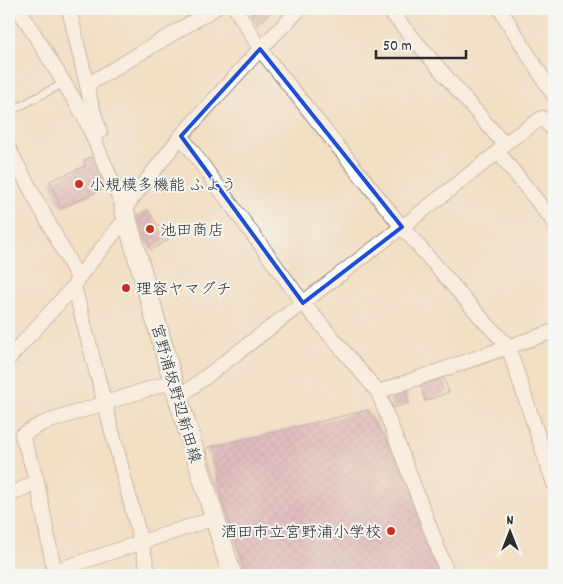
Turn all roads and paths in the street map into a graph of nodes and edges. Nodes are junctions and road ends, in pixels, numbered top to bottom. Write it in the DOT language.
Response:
graph roads {
  1 [pos="19,9"];
  2 [pos="69,9"];
  3 [pos="214,9"];
  4 [pos="236,9"];
  5 [pos="300,9"];
  6 [pos="388,9"];
  7 [pos="500,9"];
  8 [pos="260,49"];
  9 [pos="64,83"];
  10 [pos="87,85"];
  11 [pos="554,96"];
  12 [pos="9,112"];
  13 [pos="554,131"];
  14 [pos="181,136"];
  15 [pos="501,148"];
  16 [pos="9,149"];
  17 [pos="126,213"];
  18 [pos="554,222"];
  19 [pos="402,227"];
  20 [pos="76,282"];
  21 [pos="303,303"];
  22 [pos="554,331"];
  23 [pos="508,346"];
  24 [pos="9,357"];
  25 [pos="176,389"];
  26 [pos="378,392"];
  27 [pos="104,403"];
  28 [pos="37,481"];
  29 [pos="554,484"];
  30 [pos="9,496"];
  31 [pos="214,518"];
  32 [pos="141,542"];
  33 [pos="55,573"];
  34 [pos="149,575"];
  35 [pos="232,575"];
  36 [pos="448,575"];
  1 -- 9 [label="street"];
  2 -- 10 [label="street"];
  3 -- 10 [label="street"];
  4 -- 8 [label="street"];
  5 -- 8 [label="street"];
  6 -- 15 [label="street"];
  7 -- 11 [label="street"];
  8 -- 14 [label="street"];
  8 -- 19 [label="street"];
  9 -- 12 [label="lane"];
  9 -- 17 [label="street"];
  10 -- 17 [label="street"];
  13 -- 15 [label="street"];
  14 -- 17 [label="street"];
  14 -- 21 [label="street"];
  15 -- 18 [label="street"];
  15 -- 19 [label="street"];
  16 -- 20 [label="street"];
  17 -- 20 [label="street"];
  17 -- 25 [label="main road, 宮野浦坂野辺新田線"];
  19 -- 21 [label="street"];
  19 -- 23 [label="street"];
  20 -- 24 [label="street"];
  20 -- 27 [label="street"];
  21 -- 25 [label="street"];
  21 -- 26 [label="street"];
  22 -- 23 [label="street"];
  23 -- 26 [label="street"];
  23 -- 29 [label="street"];
  25 -- 27 [label="street"];
  25 -- 31 [label="main road, 宮野浦坂野辺新田線"];
  26 -- 36 [label="street"];
  27 -- 28 [label="street"];
  27 -- 32 [label="street"];
  28 -- 30 [label="street"];
  28 -- 33 [label="street"];
  31 -- 32 [label="street"];
  31 -- 35 [label="main road, 宮野浦坂野辺新田線"];
  32 -- 33 [label="street"];
  32 -- 34 [label="street"];
}
